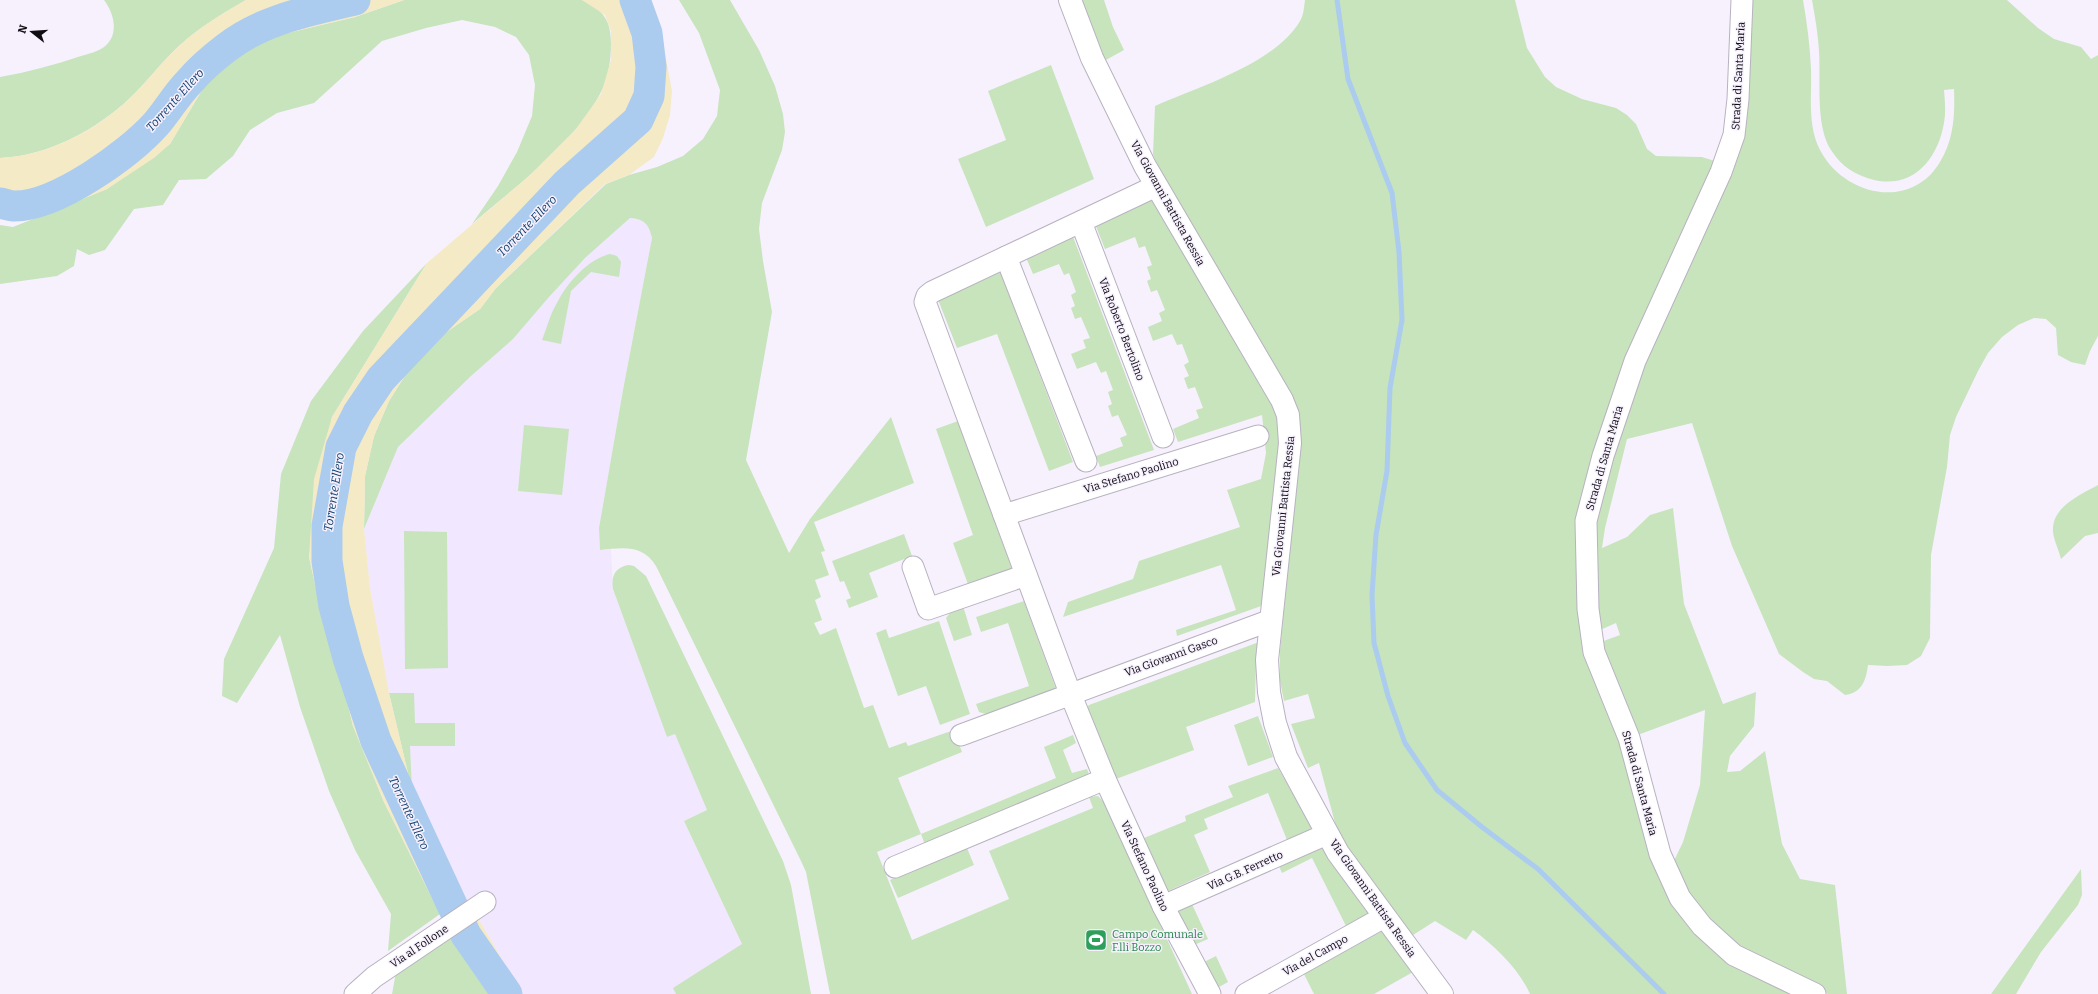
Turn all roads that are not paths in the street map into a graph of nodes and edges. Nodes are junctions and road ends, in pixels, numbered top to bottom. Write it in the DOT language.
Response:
graph roads {
  1 [pos="1070,0"];
  2 [pos="1742,0"];
  3 [pos="1156,186"];
  4 [pos="1081,222"];
  5 [pos="1006,257"];
  6 [pos="1258,436"];
  7 [pos="1163,437"];
  8 [pos="1086,461"];
  9 [pos="1004,515"];
  10 [pos="913,567"];
  11 [pos="1026,575"];
  12 [pos="1271,620"];
  13 [pos="1070,693"];
  14 [pos="961,735"];
  15 [pos="1105,780"];
  16 [pos="1327,834"];
  17 [pos="895,868"];
  18 [pos="485,902"];
  19 [pos="1163,906"];
  20 [pos="1384,917"];
  21 [pos="355,994"];
  22 [pos="1210,994"];
  23 [pos="1246,994"];
  24 [pos="1442,994"];
  25 [pos="1816,994"];
  1 -- 3 [label="street, Via Giovanni Battista Ressia"];
  2 -- 25 [label="street, Strada di Santa Maria"];
  3 -- 4 [label="street"];
  3 -- 12 [label="street, Via Giovanni Battista Ressia"];
  4 -- 5 [label="street"];
  4 -- 7 [label="street, Via Roberto Bertolino"];
  5 -- 8 [label="street"];
  5 -- 9 [label="street, Via Stefano Paolino"];
  6 -- 9 [label="street, Via Stefano Paolino"];
  9 -- 11 [label="street, Via Stefano Paolino"];
  10 -- 11 [label="street"];
  11 -- 13 [label="street, Via Stefano Paolino"];
  12 -- 13 [label="street, Via Giovanni Gasco"];
  12 -- 16 [label="street, Via Giovanni Battista Ressia"];
  13 -- 14 [label="street"];
  13 -- 15 [label="street, Via Stefano Paolino"];
  15 -- 17 [label="street"];
  15 -- 19 [label="street, Via Stefano Paolino"];
  16 -- 19 [label="street, Via G.B. Ferretto"];
  16 -- 20 [label="street, Via Giovanni Battista Ressia"];
  18 -- 21 [label="street, Via al Follone"];
  19 -- 22 [label="street, Via Stefano Paolino"];
  20 -- 23 [label="street, Via del Campo"];
  20 -- 24 [label="street, Via Giovanni Battista Ressia"];
}
